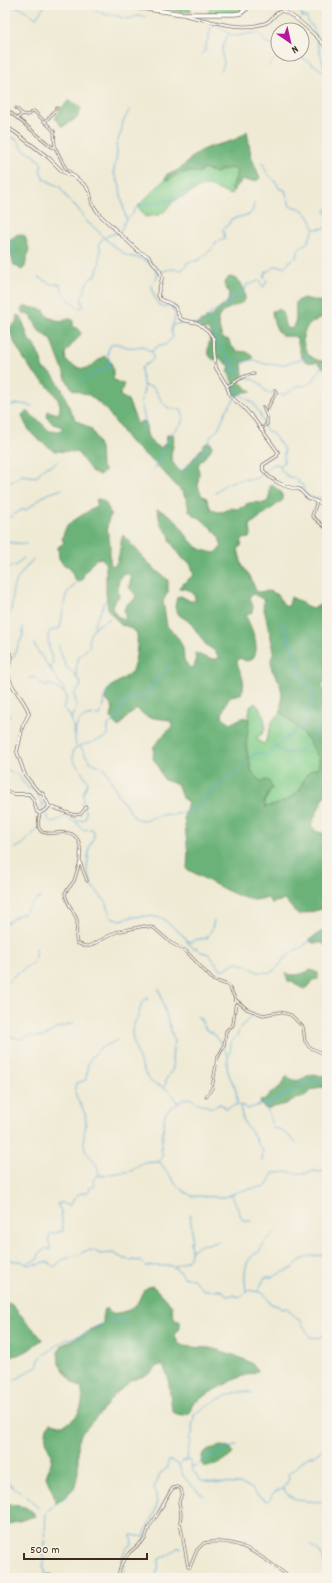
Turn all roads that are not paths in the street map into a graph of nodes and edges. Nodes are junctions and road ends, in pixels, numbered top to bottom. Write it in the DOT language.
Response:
graph roads {
  1 [pos="119,5"];
  2 [pos="251,5"];
  3 [pos="183,14"];
  4 [pos="327,48"];
  5 [pos="5,108"];
  6 [pos="16,108"];
  7 [pos="58,108"];
  8 [pos="22,114"];
  9 [pos="18,118"];
  10 [pos="45,122"];
  11 [pos="5,126"];
  12 [pos="55,147"];
  13 [pos="76,177"];
  14 [pos="254,374"];
  15 [pos="228,386"];
  16 [pos="275,390"];
  17 [pos="263,407"];
  18 [pos="267,417"];
  19 [pos="261,429"];
  20 [pos="316,501"];
  21 [pos="327,506"];
  22 [pos="327,529"];
  23 [pos="5,646"];
  24 [pos="5,790"];
  25 [pos="49,806"];
  26 [pos="84,809"];
  27 [pos="40,813"];
  28 [pos="80,862"];
  29 [pos="87,880"];
  30 [pos="236,1000"];
  31 [pos="327,1060"];
  32 [pos="206,1097"];
  33 [pos="35,1578"];
  34 [pos="56,1578"];
  35 [pos="117,1578"];
  36 [pos="296,1578"];
  1 -- 3 [label="highway"];
  2 -- 3 [label="highway"];
  3 -- 4 [label="street"];
  5 -- 9 [label="street"];
  6 -- 8 [label="street"];
  7 -- 10 [label="street"];
  8 -- 9 [label="street"];
  8 -- 10 [label="street"];
  9 -- 12 [label="street"];
  10 -- 12 [label="street"];
  11 -- 13 [label="street"];
  12 -- 13 [label="street"];
  13 -- 15 [label="street"];
  14 -- 15 [label="street"];
  15 -- 19 [label="street"];
  16 -- 18 [label="street"];
  17 -- 18 [label="street"];
  18 -- 19 [label="street"];
  19 -- 20 [label="street"];
  20 -- 21 [label="street"];
  20 -- 22 [label="street"];
  23 -- 25 [label="street"];
  24 -- 27 [label="street"];
  25 -- 26 [label="street"];
  25 -- 27 [label="street"];
  27 -- 28 [label="street"];
  28 -- 29 [label="street"];
  28 -- 30 [label="street"];
  30 -- 31 [label="street"];
  30 -- 32 [label="street"];
  33 -- 34 [label="street"];
  35 -- 36 [label="street"];
}
